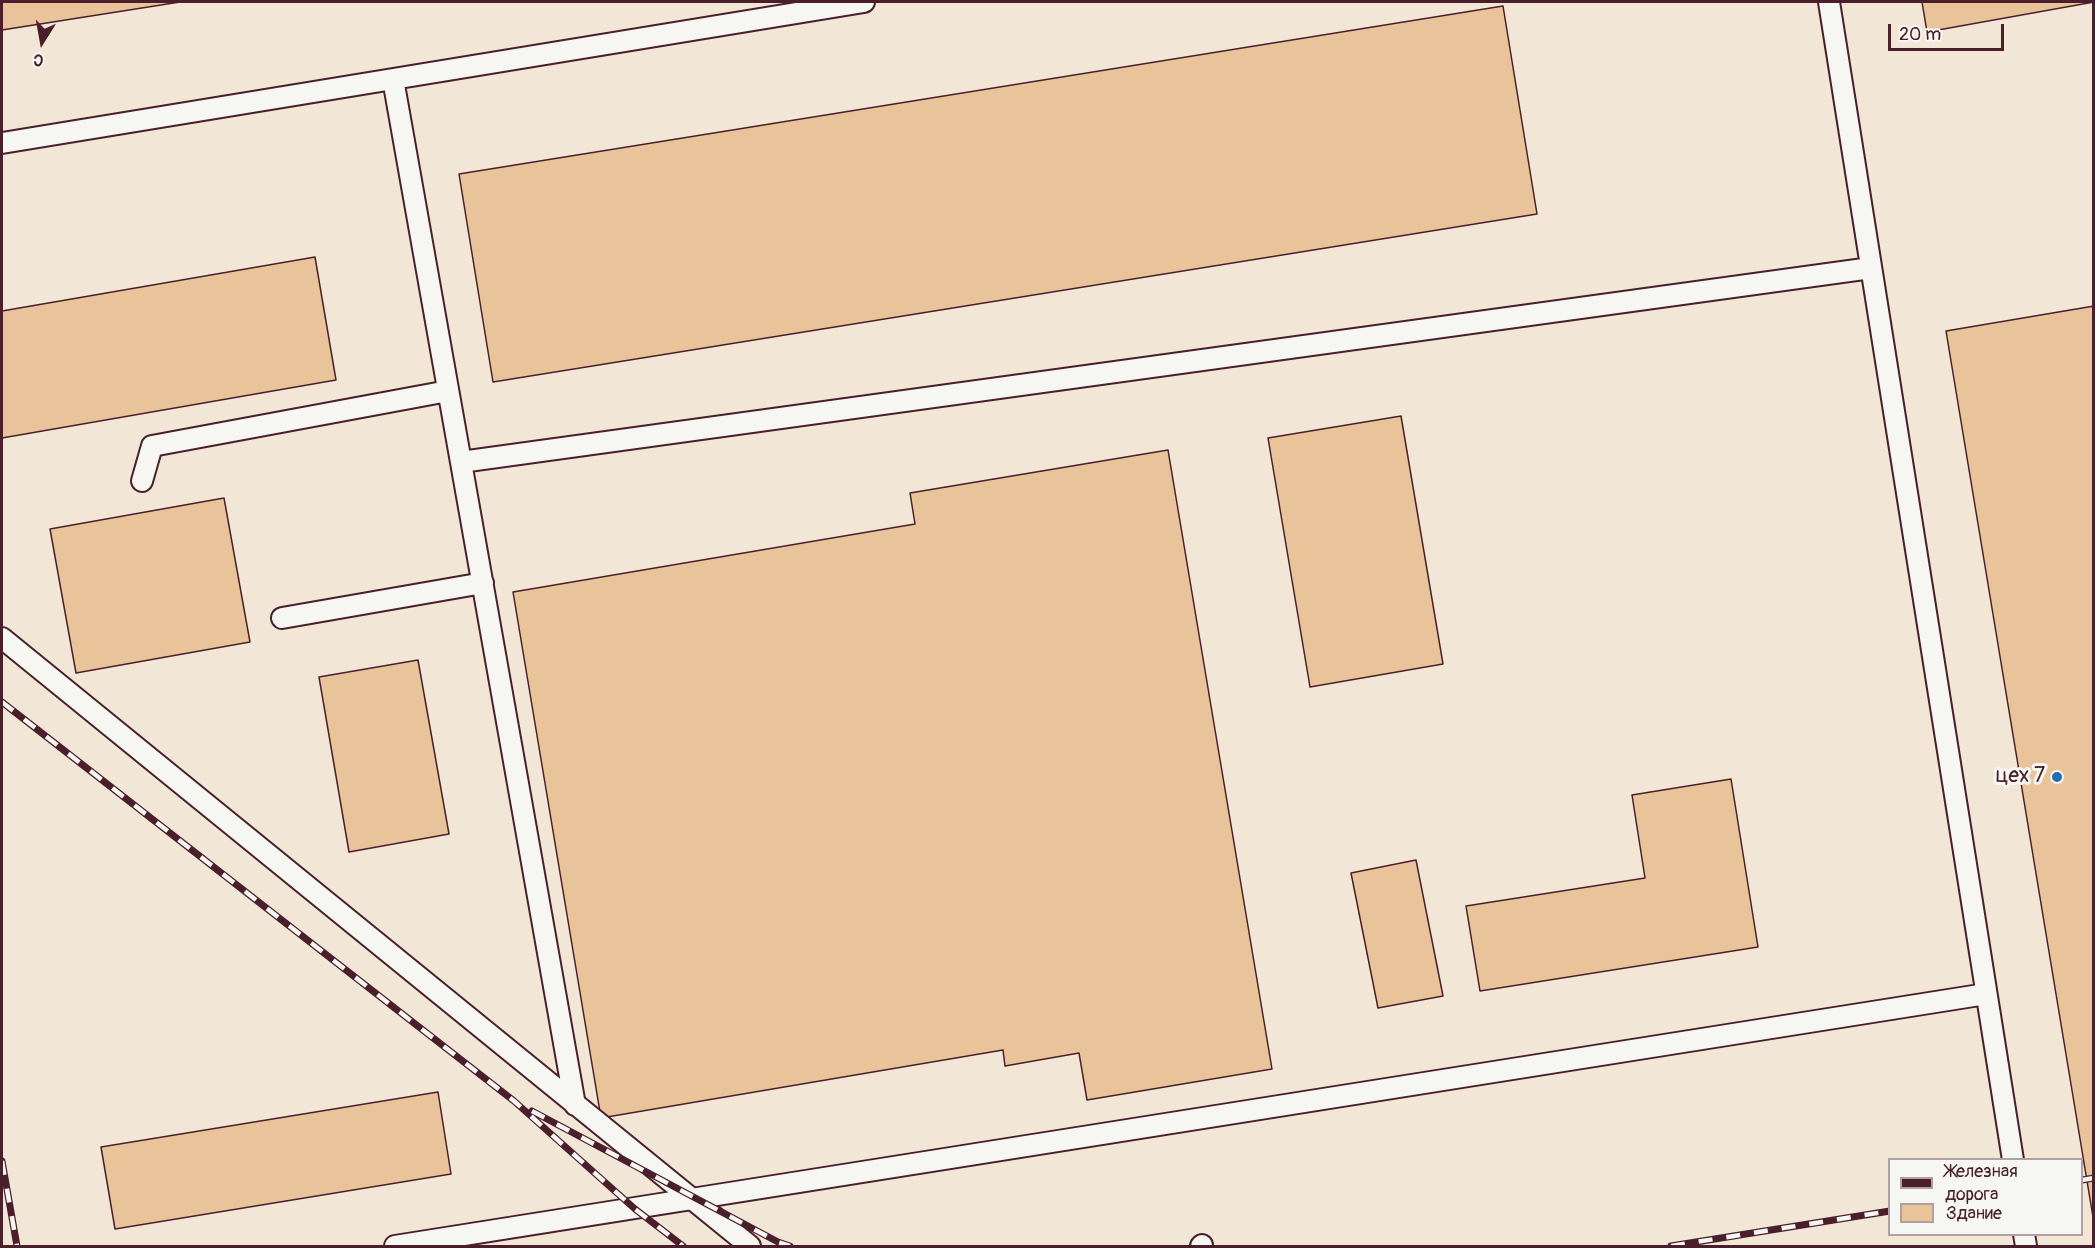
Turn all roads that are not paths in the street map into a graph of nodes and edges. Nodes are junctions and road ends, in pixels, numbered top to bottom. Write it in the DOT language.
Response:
graph roads {
  1 [pos="864,2"];
  2 [pos="1829,2"];
  3 [pos="393,79"];
  4 [pos="2,143"];
  5 [pos="1871,268"];
  6 [pos="448,391"];
  7 [pos="461,462"];
  8 [pos="142,481"];
  9 [pos="483,583"];
  10 [pos="282,618"];
  11 [pos="2,638"];
  12 [pos="1986,994"];
  13 [pos="575,1105"];
  14 [pos="2013,1158"];
  15 [pos="692,1199"];
  16 [pos="395,1246"];
  17 [pos="750,1246"];
  1 -- 3 [label="lane"];
  2 -- 5 [label="lane"];
  3 -- 4 [label="lane"];
  3 -- 6 [label="lane"];
  5 -- 7 [label="lane"];
  5 -- 12 [label="lane"];
  6 -- 7 [label="lane"];
  6 -- 8 [label="lane"];
  7 -- 9 [label="lane"];
  9 -- 10 [label="lane"];
  9 -- 13 [label="lane"];
  11 -- 13 [label="lane"];
  12 -- 14 [label="lane"];
  12 -- 15 [label="lane"];
  13 -- 15 [label="lane"];
  15 -- 16 [label="lane"];
  15 -- 17 [label="lane"];
}
